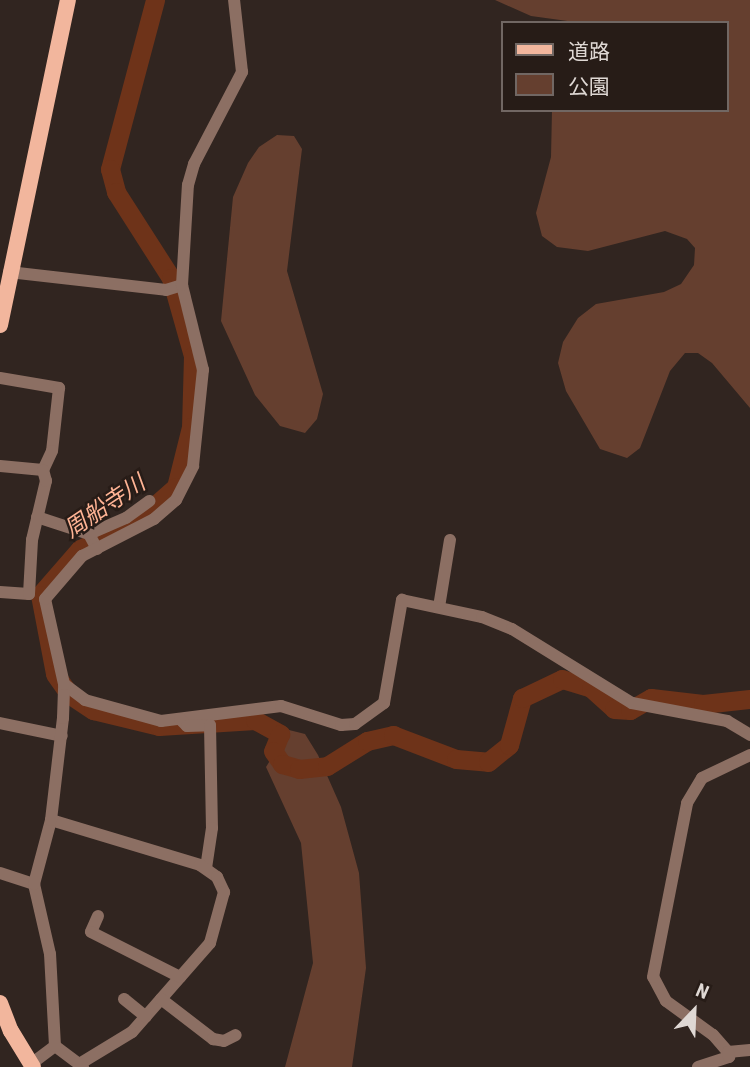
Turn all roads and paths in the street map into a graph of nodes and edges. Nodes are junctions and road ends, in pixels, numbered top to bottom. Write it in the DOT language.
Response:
graph roads {
  1 [pos="68,0"];
  2 [pos="234,0"];
  3 [pos="9,272"];
  4 [pos="182,285"];
  5 [pos="0,325"];
  6 [pos="0,378"];
  7 [pos="0,466"];
  8 [pos="43,470"];
  9 [pos="149,501"];
  10 [pos="37,517"];
  11 [pos="450,540"];
  12 [pos="93,541"];
  13 [pos="0,592"];
  14 [pos="439,607"];
  15 [pos="64,689"];
  16 [pos="180,719"];
  17 [pos="0,723"];
  18 [pos="750,735"];
  19 [pos="62,736"];
  20 [pos="750,755"];
  21 [pos="51,820"];
  22 [pos="206,869"];
  23 [pos="0,873"];
  24 [pos="34,884"];
  25 [pos="98,916"];
  26 [pos="180,977"];
  27 [pos="124,999"];
  28 [pos="161,999"];
  29 [pos="0,1003"];
  30 [pos="146,1017"];
  31 [pos="236,1035"];
  32 [pos="55,1046"];
  33 [pos="750,1050"];
  34 [pos="728,1052"];
  35 [pos="32,1065"];
  36 [pos="82,1065"];
  37 [pos="698,1067"];
  1 -- 3 [label="main road"];
  2 -- 4 [label="street"];
  3 -- 4 [label="street"];
  3 -- 5 [label="main road"];
  4 -- 12 [label="street"];
  6 -- 8 [label="street"];
  7 -- 8 [label="street"];
  8 -- 10 [label="street"];
  9 -- 12 [label="street"];
  10 -- 12 [label="street"];
  10 -- 13 [label="street"];
  11 -- 14 [label="street"];
  12 -- 15 [label="street"];
  14 -- 16 [label="street"];
  14 -- 18 [label="street"];
  15 -- 16 [label="street"];
  15 -- 19 [label="street"];
  16 -- 22 [label="street"];
  17 -- 19 [label="street"];
  19 -- 21 [label="street"];
  20 -- 34 [label="street"];
  21 -- 22 [label="street"];
  21 -- 24 [label="street"];
  22 -- 26 [label="street"];
  23 -- 24 [label="street"];
  24 -- 32 [label="street"];
  25 -- 26 [label="street"];
  26 -- 28 [label="street"];
  27 -- 30 [label="street"];
  28 -- 30 [label="street"];
  28 -- 31 [label="street"];
  29 -- 35 [label="main road"];
  30 -- 36 [label="street"];
  32 -- 35 [label="street"];
  32 -- 36 [label="street"];
  33 -- 34 [label="street"];
  34 -- 37 [label="street"];
}
